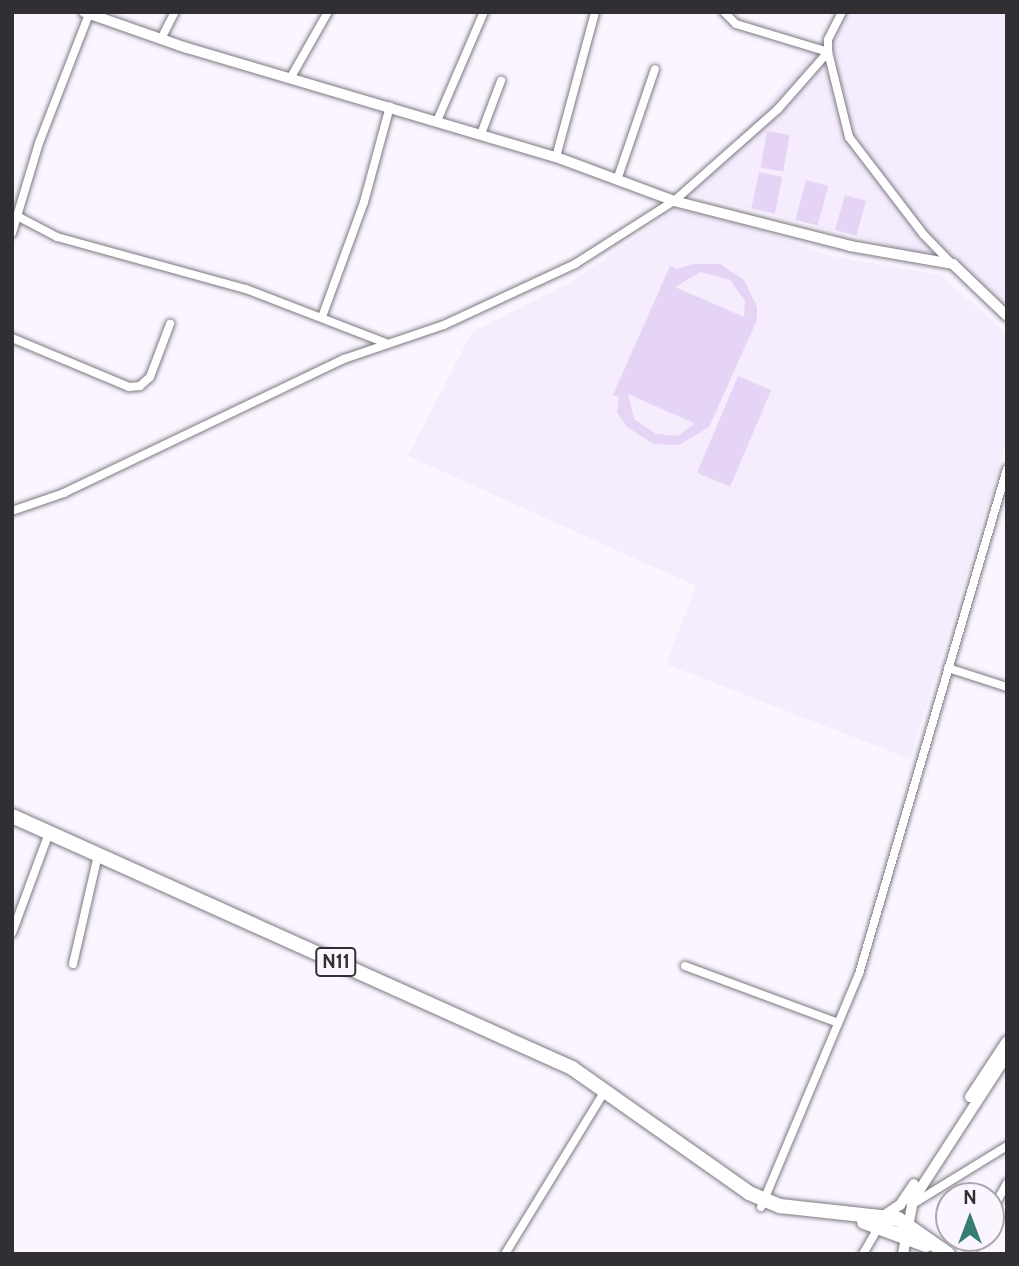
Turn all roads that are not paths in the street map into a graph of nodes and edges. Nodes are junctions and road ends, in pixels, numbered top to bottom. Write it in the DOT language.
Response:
graph roads {
  1 [pos="175,12"];
  2 [pos="328,12"];
  3 [pos="484,12"];
  4 [pos="595,12"];
  5 [pos="724,12"];
  6 [pos="842,12"];
  7 [pos="86,13"];
  8 [pos="161,39"];
  9 [pos="828,52"];
  10 [pos="655,69"];
  11 [pos="291,77"];
  12 [pos="501,80"];
  13 [pos="390,106"];
  14 [pos="437,121"];
  15 [pos="481,134"];
  16 [pos="556,157"];
  17 [pos="617,180"];
  18 [pos="674,201"];
  19 [pos="19,217"];
  20 [pos="12,233"];
  21 [pos="953,264"];
  22 [pos="1007,316"];
  23 [pos="322,317"];
  24 [pos="170,324"];
  25 [pos="12,338"];
  26 [pos="386,343"];
  27 [pos="1007,469"];
  28 [pos="12,511"];
  29 [pos="948,668"];
  30 [pos="1007,687"];
  31 [pos="12,816"];
  32 [pos="48,833"];
  33 [pos="98,855"];
  34 [pos="12,933"];
  35 [pos="73,964"];
  36 [pos="685,966"];
  37 [pos="838,1023"];
  38 [pos="1007,1041"];
  39 [pos="1007,1055"];
  40 [pos="606,1089"];
  41 [pos="1007,1146"];
  42 [pos="930,1173"];
  43 [pos="942,1182"];
  44 [pos="948,1182"];
  45 [pos="935,1190"];
  46 [pos="762,1203"];
  47 [pos="911,1205"];
  48 [pos="880,1223"];
  49 [pos="908,1229"];
  50 [pos="505,1254"];
  51 [pos="863,1254"];
  52 [pos="903,1254"];
  53 [pos="946,1254"];
  1 -- 8 [label="street"];
  2 -- 11 [label="street"];
  3 -- 14 [label="street"];
  4 -- 16 [label="street"];
  5 -- 9 [label="street"];
  6 -- 9 [label="street"];
  7 -- 8 [label="street"];
  7 -- 19 [label="street"];
  8 -- 11 [label="street"];
  9 -- 18 [label="street"];
  9 -- 21 [label="street"];
  10 -- 17 [label="street"];
  11 -- 13 [label="street"];
  12 -- 15 [label="street"];
  13 -- 14 [label="street"];
  13 -- 23 [label="street"];
  14 -- 15 [label="street"];
  15 -- 16 [label="street"];
  16 -- 17 [label="street"];
  17 -- 18 [label="street"];
  18 -- 21 [label="street"];
  18 -- 26 [label="street"];
  19 -- 20 [label="street"];
  19 -- 23 [label="street"];
  21 -- 22 [label="street"];
  23 -- 26 [label="street"];
  24 -- 25 [label="street"];
  26 -- 28 [label="street"];
  27 -- 29 [label="street"];
  29 -- 30 [label="street"];
  29 -- 37 [label="street"];
  31 -- 32 [label="highway, N11"];
  32 -- 33 [label="highway, N11"];
  32 -- 34 [label="street"];
  33 -- 35 [label="street"];
  33 -- 40 [label="highway, N11"];
  36 -- 37 [label="street"];
  37 -- 46 [label="street"];
  38 -- 48 [label="street"];
  39 -- 42 [label="street"];
  40 -- 46 [label="highway, N11"];
  40 -- 50 [label="street"];
  41 -- 44 [label="street"];
  42 -- 43 [label="street"];
  42 -- 47 [label="street"];
  45 -- 47 [label="street"];
  46 -- 48 [label="highway, N11"];
  47 -- 49 [label="street"];
  48 -- 49 [label="highway, N11"];
  48 -- 51 [label="street"];
  49 -- 52 [label="street"];
  49 -- 53 [label="highway, N11"];
}
